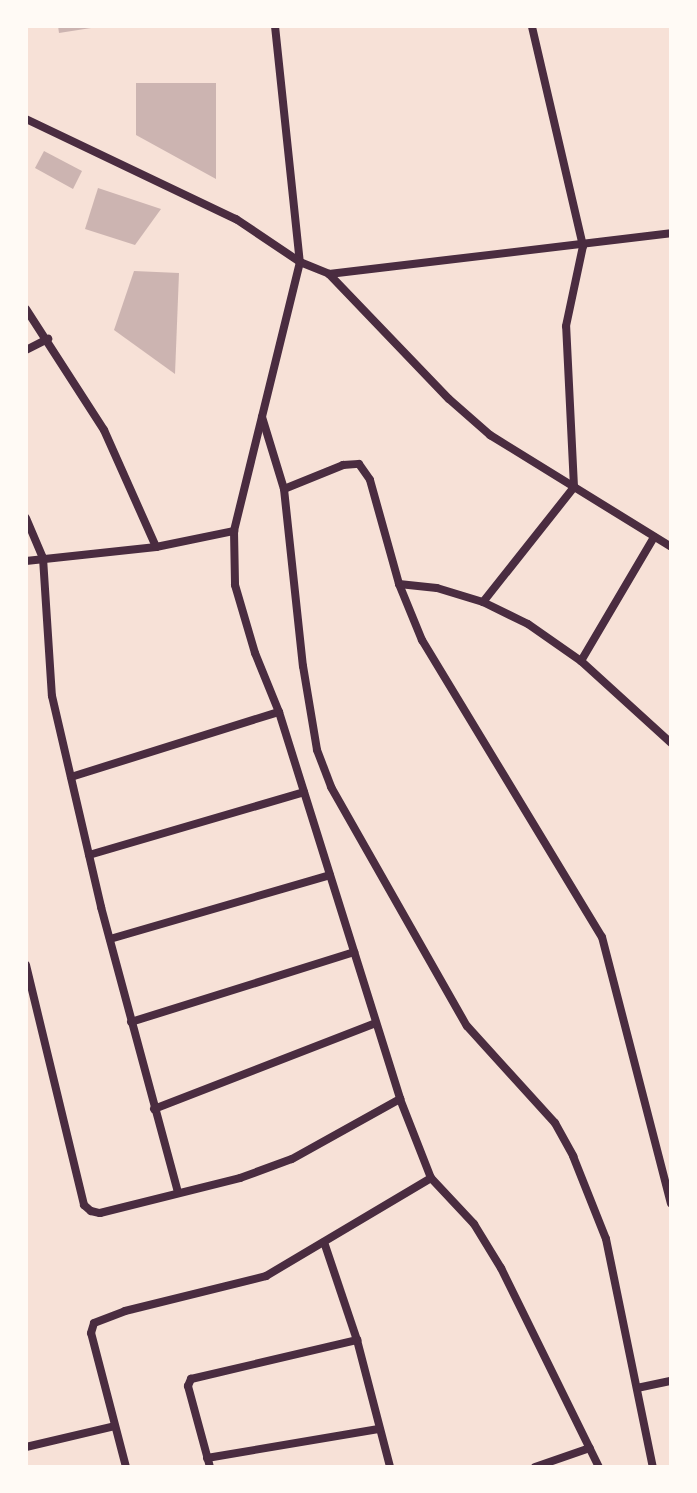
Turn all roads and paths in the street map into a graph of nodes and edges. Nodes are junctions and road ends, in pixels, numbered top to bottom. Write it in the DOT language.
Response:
graph roads {
  1 [pos="275,26"];
  2 [pos="532,26"];
  3 [pos="26,119"];
  4 [pos="671,233"];
  5 [pos="583,246"];
  6 [pos="300,262"];
  7 [pos="329,274"];
  8 [pos="26,309"];
  9 [pos="48,339"];
  10 [pos="26,350"];
  11 [pos="262,416"];
  12 [pos="574,487"];
  13 [pos="284,489"];
  14 [pos="26,518"];
  15 [pos="234,531"];
  16 [pos="654,537"];
  17 [pos="156,547"];
  18 [pos="671,547"];
  19 [pos="43,558"];
  20 [pos="26,561"];
  21 [pos="399,584"];
  22 [pos="483,602"];
  23 [pos="581,661"];
  24 [pos="279,712"];
  25 [pos="671,743"];
  26 [pos="71,777"];
  27 [pos="304,792"];
  28 [pos="89,855"];
  29 [pos="330,875"];
  30 [pos="110,939"];
  31 [pos="354,952"];
  32 [pos="26,965"];
  33 [pos="131,1022"];
  34 [pos="376,1023"];
  35 [pos="400,1099"];
  36 [pos="154,1109"];
  37 [pos="431,1178"];
  38 [pos="178,1192"];
  39 [pos="671,1203"];
  40 [pos="324,1242"];
  41 [pos="357,1340"];
  42 [pos="671,1381"];
  43 [pos="637,1388"];
  44 [pos="115,1426"];
  45 [pos="379,1429"];
  46 [pos="26,1447"];
  47 [pos="590,1448"];
  48 [pos="209,1462"];
  49 [pos="126,1467"];
  50 [pos="390,1467"];
  51 [pos="535,1467"];
  52 [pos="599,1467"];
  53 [pos="653,1467"];
  1 -- 6 [label="street"];
  2 -- 5 [label="street"];
  3 -- 6 [label="street"];
  4 -- 5 [label="street"];
  5 -- 7 [label="street"];
  5 -- 12 [label="street"];
  6 -- 7 [label="street"];
  6 -- 11 [label="street"];
  7 -- 12 [label="street"];
  8 -- 9 [label="street"];
  9 -- 10 [label="street"];
  9 -- 17 [label="street"];
  11 -- 13 [label="street"];
  11 -- 15 [label="street"];
  12 -- 16 [label="street"];
  12 -- 22 [label="street"];
  13 -- 21 [label="street"];
  13 -- 43 [label="street"];
  14 -- 19 [label="street"];
  15 -- 17 [label="street"];
  15 -- 24 [label="street"];
  16 -- 18 [label="street"];
  16 -- 23 [label="street"];
  17 -- 19 [label="street"];
  19 -- 20 [label="street"];
  19 -- 26 [label="street"];
  21 -- 22 [label="street"];
  21 -- 39 [label="street"];
  22 -- 23 [label="street"];
  23 -- 25 [label="street"];
  24 -- 26 [label="street"];
  24 -- 27 [label="street"];
  26 -- 28 [label="street"];
  27 -- 28 [label="street"];
  27 -- 29 [label="street"];
  28 -- 30 [label="street"];
  29 -- 30 [label="street"];
  29 -- 31 [label="street"];
  30 -- 33 [label="street"];
  31 -- 33 [label="street"];
  31 -- 34 [label="street"];
  32 -- 38 [label="street"];
  33 -- 36 [label="street"];
  34 -- 35 [label="street"];
  34 -- 36 [label="street"];
  35 -- 37 [label="street"];
  35 -- 38 [label="street"];
  36 -- 38 [label="street"];
  37 -- 40 [label="street"];
  37 -- 47 [label="street"];
  40 -- 41 [label="street"];
  40 -- 44 [label="street"];
  41 -- 45 [label="street"];
  41 -- 48 [label="street"];
  42 -- 43 [label="street"];
  43 -- 53 [label="street"];
  44 -- 46 [label="street"];
  44 -- 49 [label="street"];
  45 -- 48 [label="street"];
  45 -- 50 [label="street"];
  47 -- 51 [label="street"];
  47 -- 52 [label="street"];
}
